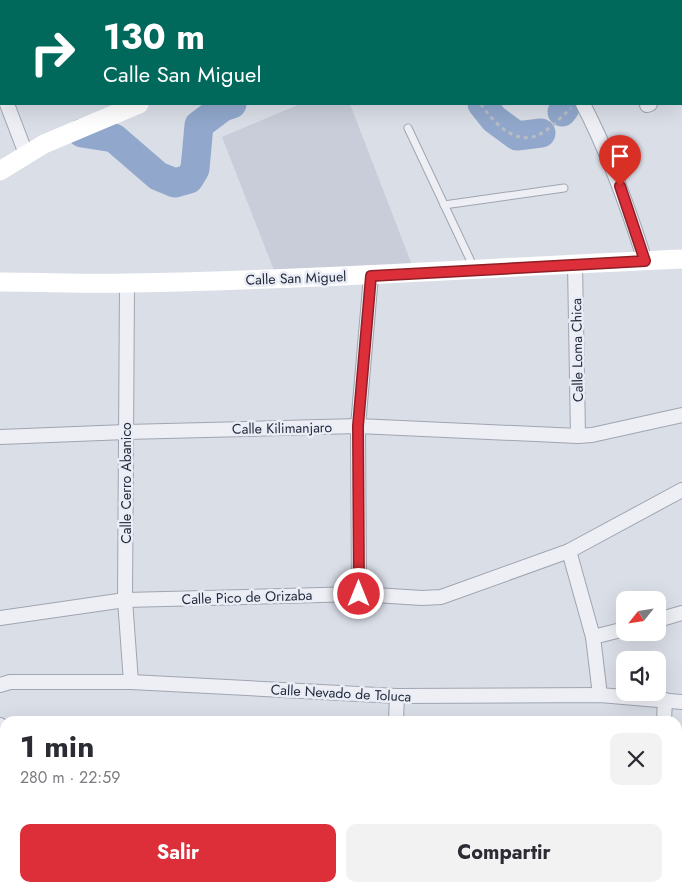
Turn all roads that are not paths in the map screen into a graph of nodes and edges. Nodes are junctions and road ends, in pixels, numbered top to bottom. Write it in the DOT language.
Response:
graph roads {
  1 [pos="7,105"];
  2 [pos="137,105"];
  3 [pos="583,105"];
  4 [pos="408,128"];
  5 [pos="26,154"];
  6 [pos="0,170"];
  7 [pos="564,188"];
  8 [pos="444,205"];
  9 [pos="682,260"];
  10 [pos="645,261"];
  11 [pos="575,264"];
  12 [pos="474,270"];
  13 [pos="371,276"];
  14 [pos="0,282"];
  15 [pos="127,283"];
  16 [pos="682,416"];
  17 [pos="358,426"];
  18 [pos="126,432"];
  19 [pos="578,436"];
  20 [pos="0,438"];
  21 [pos="682,490"];
  22 [pos="569,551"];
  23 [pos="359,594"];
  24 [pos="125,600"];
  25 [pos="682,613"];
  26 [pos="0,618"];
  27 [pos="666,618"];
  28 [pos="616,632"];
  29 [pos="593,638"];
  30 [pos="131,682"];
  31 [pos="0,685"];
  32 [pos="600,695"];
  33 [pos="397,696"];
  34 [pos="616,696"];
  35 [pos="666,700"];
  36 [pos="665,701"];
  37 [pos="682,702"];
  38 [pos="396,716"];
  39 [pos="664,716"];
  1 -- 5 [label="street"];
  2 -- 5 [label="street"];
  3 -- 10 [label="street"];
  4 -- 8 [label="lane"];
  5 -- 6 [label="street"];
  7 -- 8 [label="lane"];
  8 -- 12 [label="lane"];
  9 -- 10 [label="street, Calle San Miguel"];
  10 -- 11 [label="street, Calle San Miguel"];
  11 -- 12 [label="street, Calle San Miguel"];
  11 -- 19 [label="street, Calle Loma Chica"];
  12 -- 13 [label="street, Calle San Miguel"];
  13 -- 15 [label="street, Calle San Miguel"];
  13 -- 17 [label="street"];
  14 -- 15 [label="street, Calle San Miguel"];
  15 -- 18 [label="street, Calle Cerro Abanico"];
  16 -- 19 [label="street, Calle Kilimanjaro"];
  17 -- 18 [label="street, Calle Kilimanjaro"];
  17 -- 19 [label="street, Calle Kilimanjaro"];
  17 -- 23 [label="street"];
  18 -- 20 [label="street, Calle Kilimanjaro"];
  18 -- 24 [label="street, Calle Cerro Abanico"];
  21 -- 22 [label="street, Calle Pico de Orizaba"];
  22 -- 23 [label="street, Calle Pico de Orizaba"];
  22 -- 29 [label="street"];
  23 -- 24 [label="street, Calle Pico de Orizaba"];
  24 -- 26 [label="street, Calle Pico de Orizaba"];
  24 -- 30 [label="street, Calle Cerro Abanico"];
  25 -- 27 [label="street"];
  28 -- 29 [label="street"];
  29 -- 32 [label="street"];
  30 -- 31 [label="street, Calle Nevado de Toluca"];
  30 -- 33 [label="street, Calle Nevado de Toluca"];
  32 -- 33 [label="street, Calle Nevado de Toluca"];
  32 -- 34 [label="street, Calle Nevado de Toluca"];
  33 -- 38 [label="street"];
  35 -- 37 [label="street, Calle Nevado de Toluca"];
  36 -- 39 [label="street"];
}
